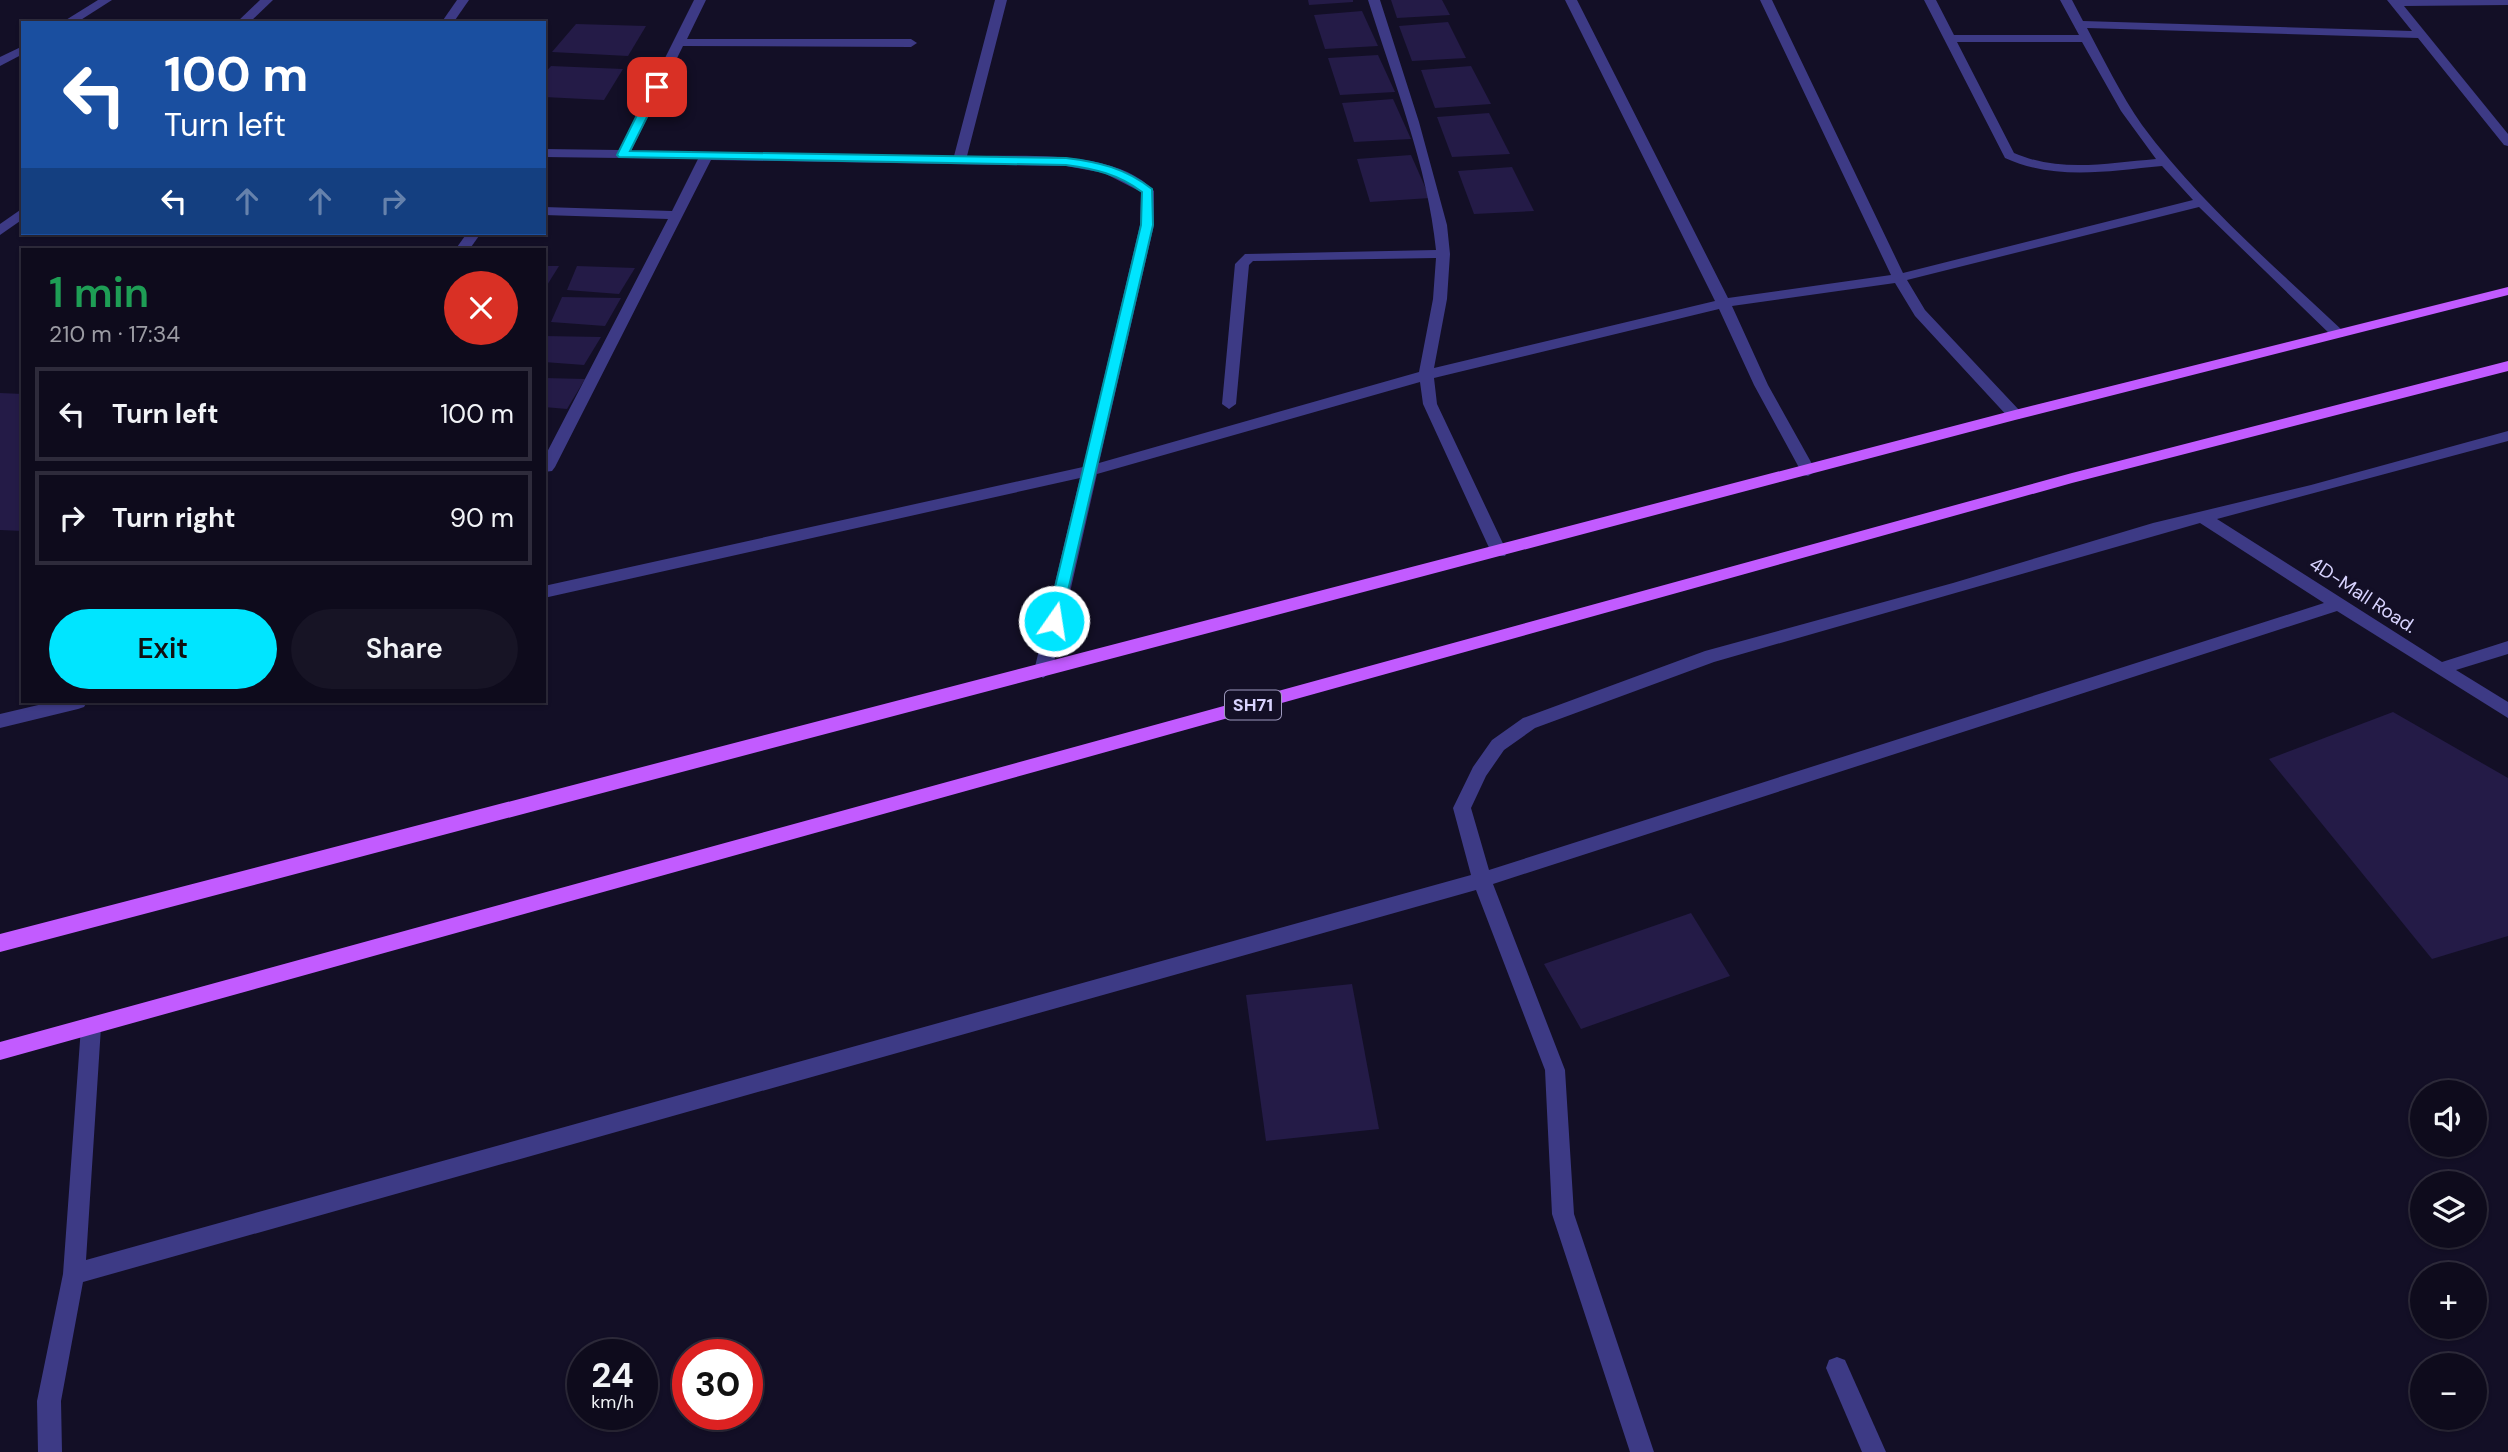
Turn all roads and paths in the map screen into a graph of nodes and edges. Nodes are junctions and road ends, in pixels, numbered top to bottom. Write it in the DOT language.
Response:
graph roads {
  1 [pos="106,0"];
  2 [pos="267,0"];
  3 [pos="463,0"];
  4 [pos="701,0"];
  5 [pos="1001,0"];
  6 [pos="1374,0"];
  7 [pos="1571,0"];
  8 [pos="1766,0"];
  9 [pos="1930,0"];
  10 [pos="2066,0"];
  11 [pos="2394,1"];
  12 [pos="2508,2"];
  13 [pos="70,21"];
  14 [pos="244,21"];
  15 [pos="448,21"];
  16 [pos="2079,24"];
  17 [pos="2420,35"];
  18 [pos="2087,38"];
  19 [pos="1950,39"];
  20 [pos="680,42"];
  21 [pos="911,43"];
  22 [pos="21,50"];
  23 [pos="0,62"];
  24 [pos="2508,142"];
  25 [pos="546,153"];
  26 [pos="623,155"];
  27 [pos="706,157"];
  28 [pos="959,162"];
  29 [pos="2166,162"];
  30 [pos="2202,202"];
  31 [pos="546,211"];
  32 [pos="21,214"];
  33 [pos="676,215"];
  34 [pos="0,231"];
  35 [pos="1443,254"];
  36 [pos="1899,278"];
  37 [pos="2508,291"];
  38 [pos="1724,303"];
  39 [pos="2338,334"];
  40 [pos="2508,366"];
  41 [pos="1426,375"];
  42 [pos="1229,404"];
  43 [pos="2015,415"];
  44 [pos="2508,436"];
  45 [pos="547,467"];
  46 [pos="1089,471"];
  47 [pos="1808,471"];
  48 [pos="2203,517"];
  49 [pos="1499,552"];
  50 [pos="546,592"];
  51 [pos="2339,604"];
  52 [pos="2508,647"];
  53 [pos="2440,669"];
  54 [pos="1043,671"];
  55 [pos="74,703"];
  56 [pos="2508,710"];
  57 [pos="0,721"];
  58 [pos="1482,880"];
  59 [pos="0,943"];
  60 [pos="92,1027"];
  61 [pos="0,1051"];
  62 [pos="74,1274"];
  63 [pos="1837,1368"];
  64 [pos="50,1452"];
  65 [pos="1642,1452"];
  66 [pos="1874,1452"];
  1 -- 13 [label="street"];
  2 -- 14 [label="street"];
  3 -- 15 [label="street"];
  4 -- 20 [label="street"];
  5 -- 28 [label="street"];
  6 -- 35 [label="street"];
  7 -- 38 [label="street"];
  8 -- 36 [label="street"];
  9 -- 19 [label="street"];
  10 -- 16 [label="street"];
  11 -- 12 [label="street"];
  11 -- 17 [label="street"];
  16 -- 17 [label="street"];
  16 -- 18 [label="street"];
  17 -- 24 [label="street"];
  18 -- 19 [label="street"];
  18 -- 29 [label="street"];
  19 -- 29 [label="street"];
  20 -- 21 [label="street"];
  20 -- 26 [label="street"];
  22 -- 23 [label="street"];
  25 -- 26 [label="street"];
  26 -- 27 [label="street"];
  27 -- 28 [label="street"];
  27 -- 33 [label="street"];
  28 -- 46 [label="street"];
  29 -- 30 [label="street"];
  30 -- 36 [label="street"];
  30 -- 39 [label="street"];
  31 -- 33 [label="street"];
  32 -- 34 [label="street"];
  33 -- 45 [label="street"];
  35 -- 41 [label="street"];
  35 -- 42 [label="street"];
  36 -- 38 [label="street"];
  36 -- 43 [label="street"];
  37 -- 39 [label="main road"];
  38 -- 41 [label="street"];
  38 -- 47 [label="street"];
  39 -- 43 [label="main road"];
  40 -- 60 [label="main road, SH71"];
  41 -- 46 [label="street"];
  41 -- 49 [label="street"];
  43 -- 47 [label="main road"];
  44 -- 48 [label="street"];
  46 -- 50 [label="street"];
  46 -- 54 [label="street"];
  47 -- 49 [label="main road"];
  48 -- 51 [label="street, 4D-Mall Road."];
  48 -- 58 [label="street"];
  49 -- 54 [label="main road"];
  51 -- 53 [label="street, 4D-Mall Road."];
  51 -- 58 [label="street"];
  52 -- 53 [label="street"];
  53 -- 56 [label="street, 4D-Mall Road."];
  54 -- 59 [label="main road"];
  55 -- 57 [label="street"];
  58 -- 62 [label="street"];
  58 -- 65 [label="street"];
  60 -- 61 [label="main road, SH71"];
  60 -- 62 [label="street"];
  62 -- 64 [label="street"];
  63 -- 66 [label="street"];
}
